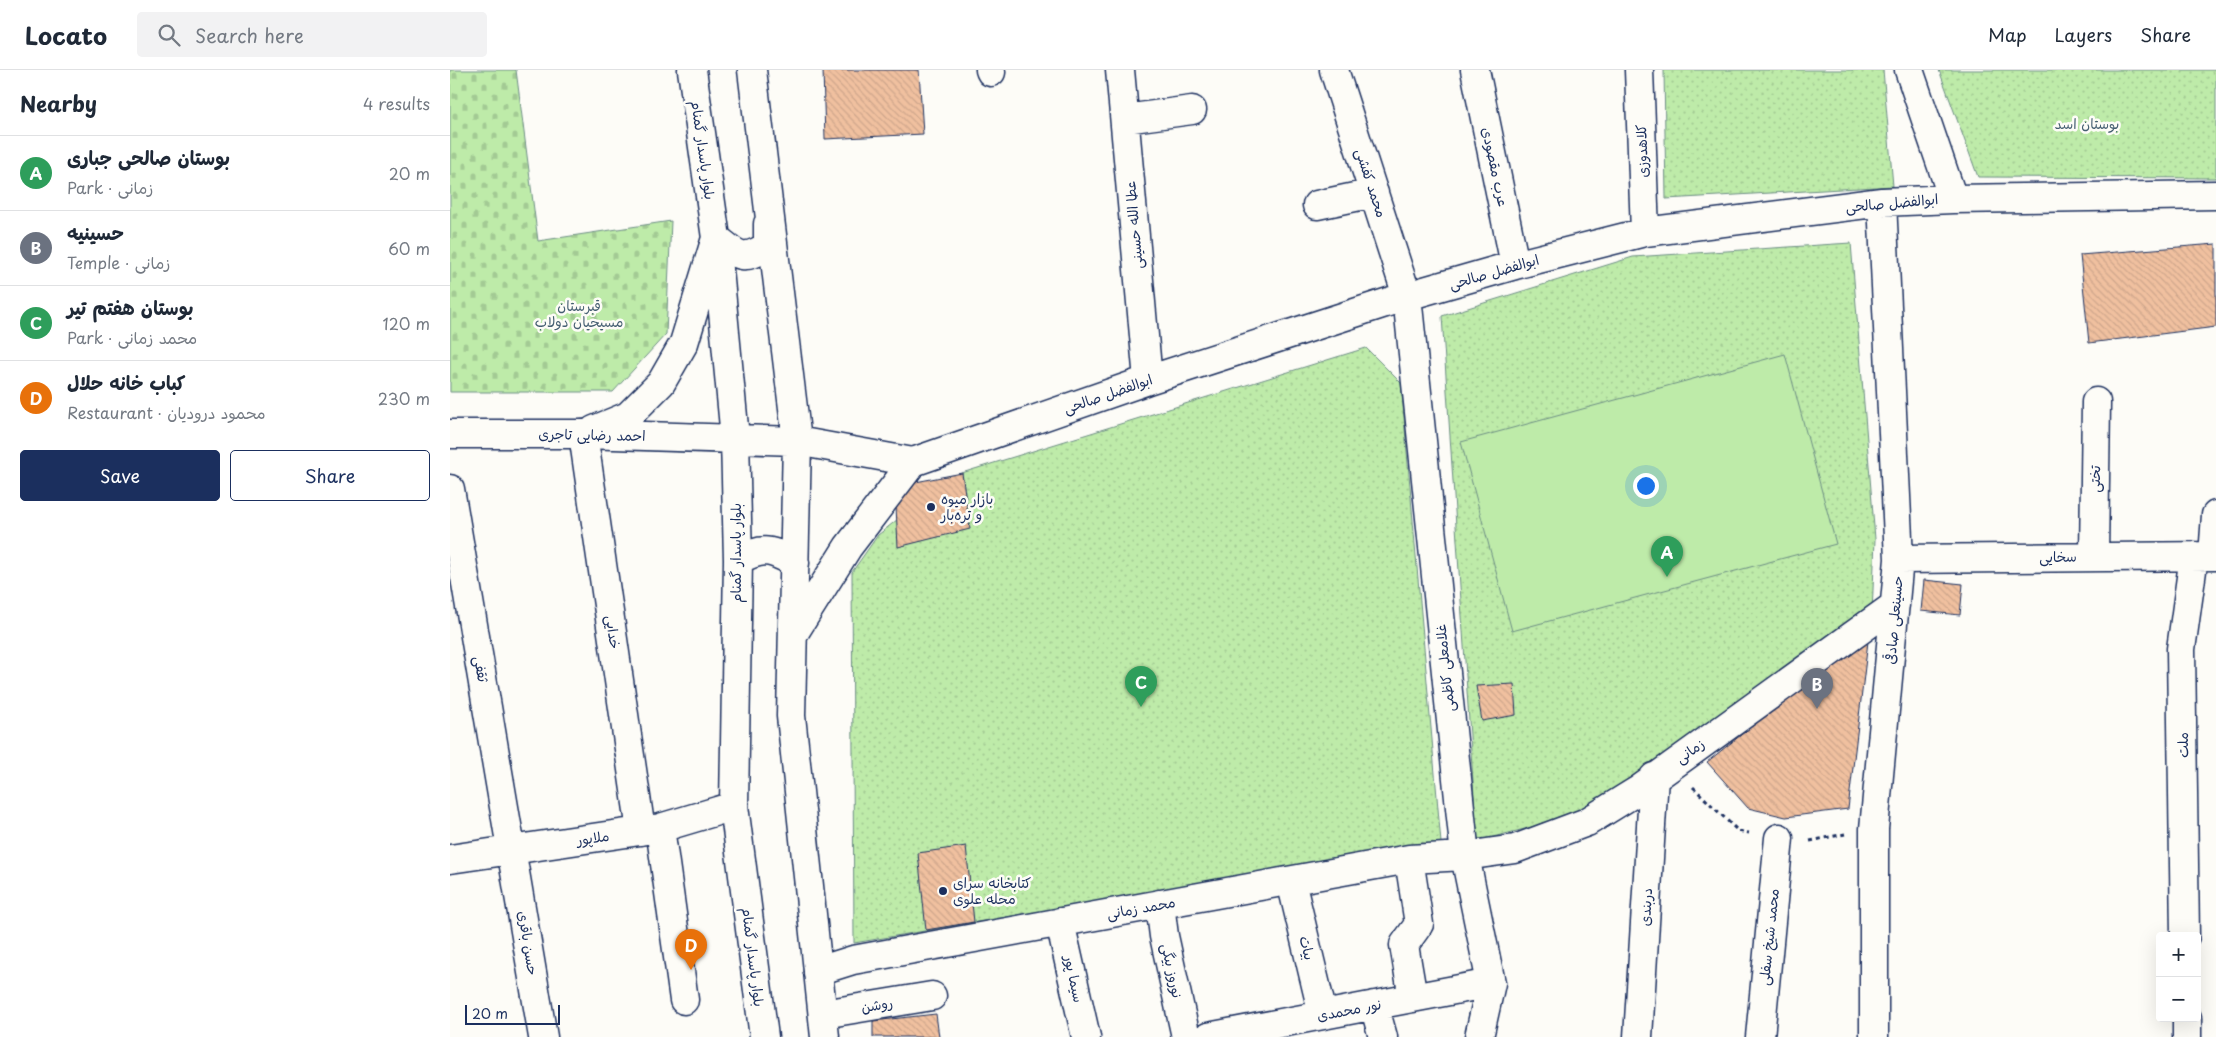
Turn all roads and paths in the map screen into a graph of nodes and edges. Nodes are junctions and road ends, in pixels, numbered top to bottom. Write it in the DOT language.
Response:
graph roads {
  1 [pos="692,70"];
  2 [pos="752,70"];
  3 [pos="1120,70"];
  4 [pos="1334,70"];
  5 [pos="1475,70"];
  6 [pos="1639,70"];
  7 [pos="1909,70"];
  8 [pos="1192,110"];
  9 [pos="1125,119"];
  10 [pos="1374,194"];
  11 [pos="2216,195"];
  12 [pos="769,197"];
  13 [pos="1954,198"];
  14 [pos="1882,202"];
  15 [pos="1317,205"];
  16 [pos="1645,232"];
  17 [pos="716,238"];
  18 [pos="1515,265"];
  19 [pos="1407,296"];
  20 [pos="1148,380"];
  21 [pos="2096,402"];
  22 [pos="450,434"];
  23 [pos="583,434"];
  24 [pos="735,438"];
  25 [pos="797,441"];
  26 [pos="913,462"];
  27 [pos="450,489"];
  28 [pos="2216,516"];
  29 [pos="2208,556"];
  30 [pos="2094,557"];
  31 [pos="1899,559"];
  32 [pos="738,560"];
  33 [pos="795,563"];
  34 [pos="1895,605"];
  35 [pos="794,635"];
  36 [pos="1654,777"];
  37 [pos="734,806"];
  38 [pos="650,830"];
  39 [pos="1779,838"];
  40 [pos="512,850"];
  41 [pos="1465,856"];
  42 [pos="450,859"];
  43 [pos="1409,859"];
  44 [pos="1291,881"];
  45 [pos="1160,904"];
  46 [pos="1060,922"];
  47 [pos="2185,932"];
  48 [pos="818,971"];
  49 [pos="1490,983"];
  50 [pos="932,996"];
  51 [pos="1413,998"];
  52 [pos="684,1000"];
  53 [pos="1374,1005"];
  54 [pos="1323,1015"];
  55 [pos="2186,1022"];
  56 [pos="824,1026"];
  57 [pos="1245,1034"];
  58 [pos="543,1037"];
  59 [pos="764,1037"];
  60 [pos="1086,1037"];
  61 [pos="1186,1037"];
  62 [pos="1208,1037"];
  63 [pos="1383,1037"];
  64 [pos="1479,1037"];
  65 [pos="1638,1037"];
  66 [pos="1760,1037"];
  67 [pos="1874,1037"];
  68 [pos="2187,1037"];
  1 -- 17 [label="street, بلوار پاسدار گمنام"];
  2 -- 12 [label="street"];
  3 -- 9 [label="street, عطا الله حسینی"];
  4 -- 10 [label="street, محمد کفشی"];
  5 -- 18 [label="street, عرب مقصودی"];
  6 -- 16 [label="street, کلاهدوزی"];
  7 -- 13 [label="street"];
  8 -- 9 [label="street"];
  9 -- 20 [label="street, عطا الله حسینی"];
  10 -- 15 [label="street"];
  10 -- 19 [label="street, محمد کفشی"];
  11 -- 13 [label="street, ابوالفضل صالحی"];
  12 -- 17 [label="street"];
  12 -- 25 [label="street"];
  13 -- 14 [label="street, ابوالفضل صالحی"];
  14 -- 16 [label="street, ابوالفضل صالحی"];
  14 -- 31 [label="street, حسینعلی صادقی"];
  16 -- 18 [label="street, ابوالفضل صالحی"];
  17 -- 23 [label="street"];
  17 -- 24 [label="street, بلوار پاسدار گمنام"];
  18 -- 19 [label="street, ابوالفضل صالحی"];
  19 -- 20 [label="street, ابوالفضل صالحی"];
  19 -- 41 [label="street, غلامعلی کاظمی"];
  20 -- 26 [label="street, ابوالفضل صالحی"];
  21 -- 30 [label="street, تختی"];
  22 -- 23 [label="street, احمد رضایی تاجری"];
  23 -- 24 [label="street, احمد رضایی تاجری"];
  23 -- 38 [label="street, خدایی"];
  24 -- 25 [label="street, احمد رضایی تاجری"];
  24 -- 32 [label="street, بلوار پاسدار گمنام"];
  25 -- 26 [label="street, ابوالفضل صالحی"];
  25 -- 33 [label="street"];
  26 -- 35 [label="street"];
  27 -- 40 [label="street, ثقفی"];
  28 -- 29 [label="street, ملت"];
  29 -- 30 [label="street, سخایی"];
  29 -- 47 [label="street, ملت"];
  30 -- 31 [label="street, سخایی"];
  31 -- 34 [label="street, حسینعلی صادقی"];
  32 -- 33 [label="street"];
  32 -- 37 [label="street, بلوار پاسدار گمنام"];
  33 -- 35 [label="street"];
  34 -- 36 [label="street, زمانی"];
  34 -- 67 [label="street, حسینعلی صادقی"];
  35 -- 48 [label="street"];
  36 -- 41 [label="street, زمانی"];
  36 -- 65 [label="street, دربندی"];
  37 -- 38 [label="street, ملاپور"];
  37 -- 59 [label="street, بلوار پاسدار گمنام"];
  38 -- 40 [label="street, ملاپور"];
  38 -- 52 [label="street, خدایی"];
  39 -- 66 [label="street, محمد شیخ سفلی"];
  40 -- 42 [label="street, ملاپور"];
  40 -- 58 [label="street, حسن باقری"];
  41 -- 43 [label="street, محمد زمانی"];
  41 -- 49 [label="street, غلامعلی کاظمی"];
  43 -- 44 [label="street, محمد زمانی"];
  43 -- 51 [label="street"];
  44 -- 45 [label="street, محمد زمانی"];
  44 -- 54 [label="street, بیات"];
  45 -- 46 [label="street, محمد زمانی"];
  45 -- 61 [label="street, نوروز بیگی"];
  46 -- 48 [label="street, محمد زمانی"];
  46 -- 60 [label="street, سیما پور"];
  48 -- 56 [label="street"];
  49 -- 51 [label="street, نور محمدی"];
  49 -- 64 [label="street, غلامعلی کاظمی"];
  50 -- 56 [label="street, روشن"];
  51 -- 53 [label="street, نور محمدی"];
  53 -- 54 [label="street, نور محمدی"];
  53 -- 63 [label="street"];
  54 -- 57 [label="street, نور محمدی"];
  55 -- 68 [label="street"];
  57 -- 62 [label="street, نور محمدی"];
}
